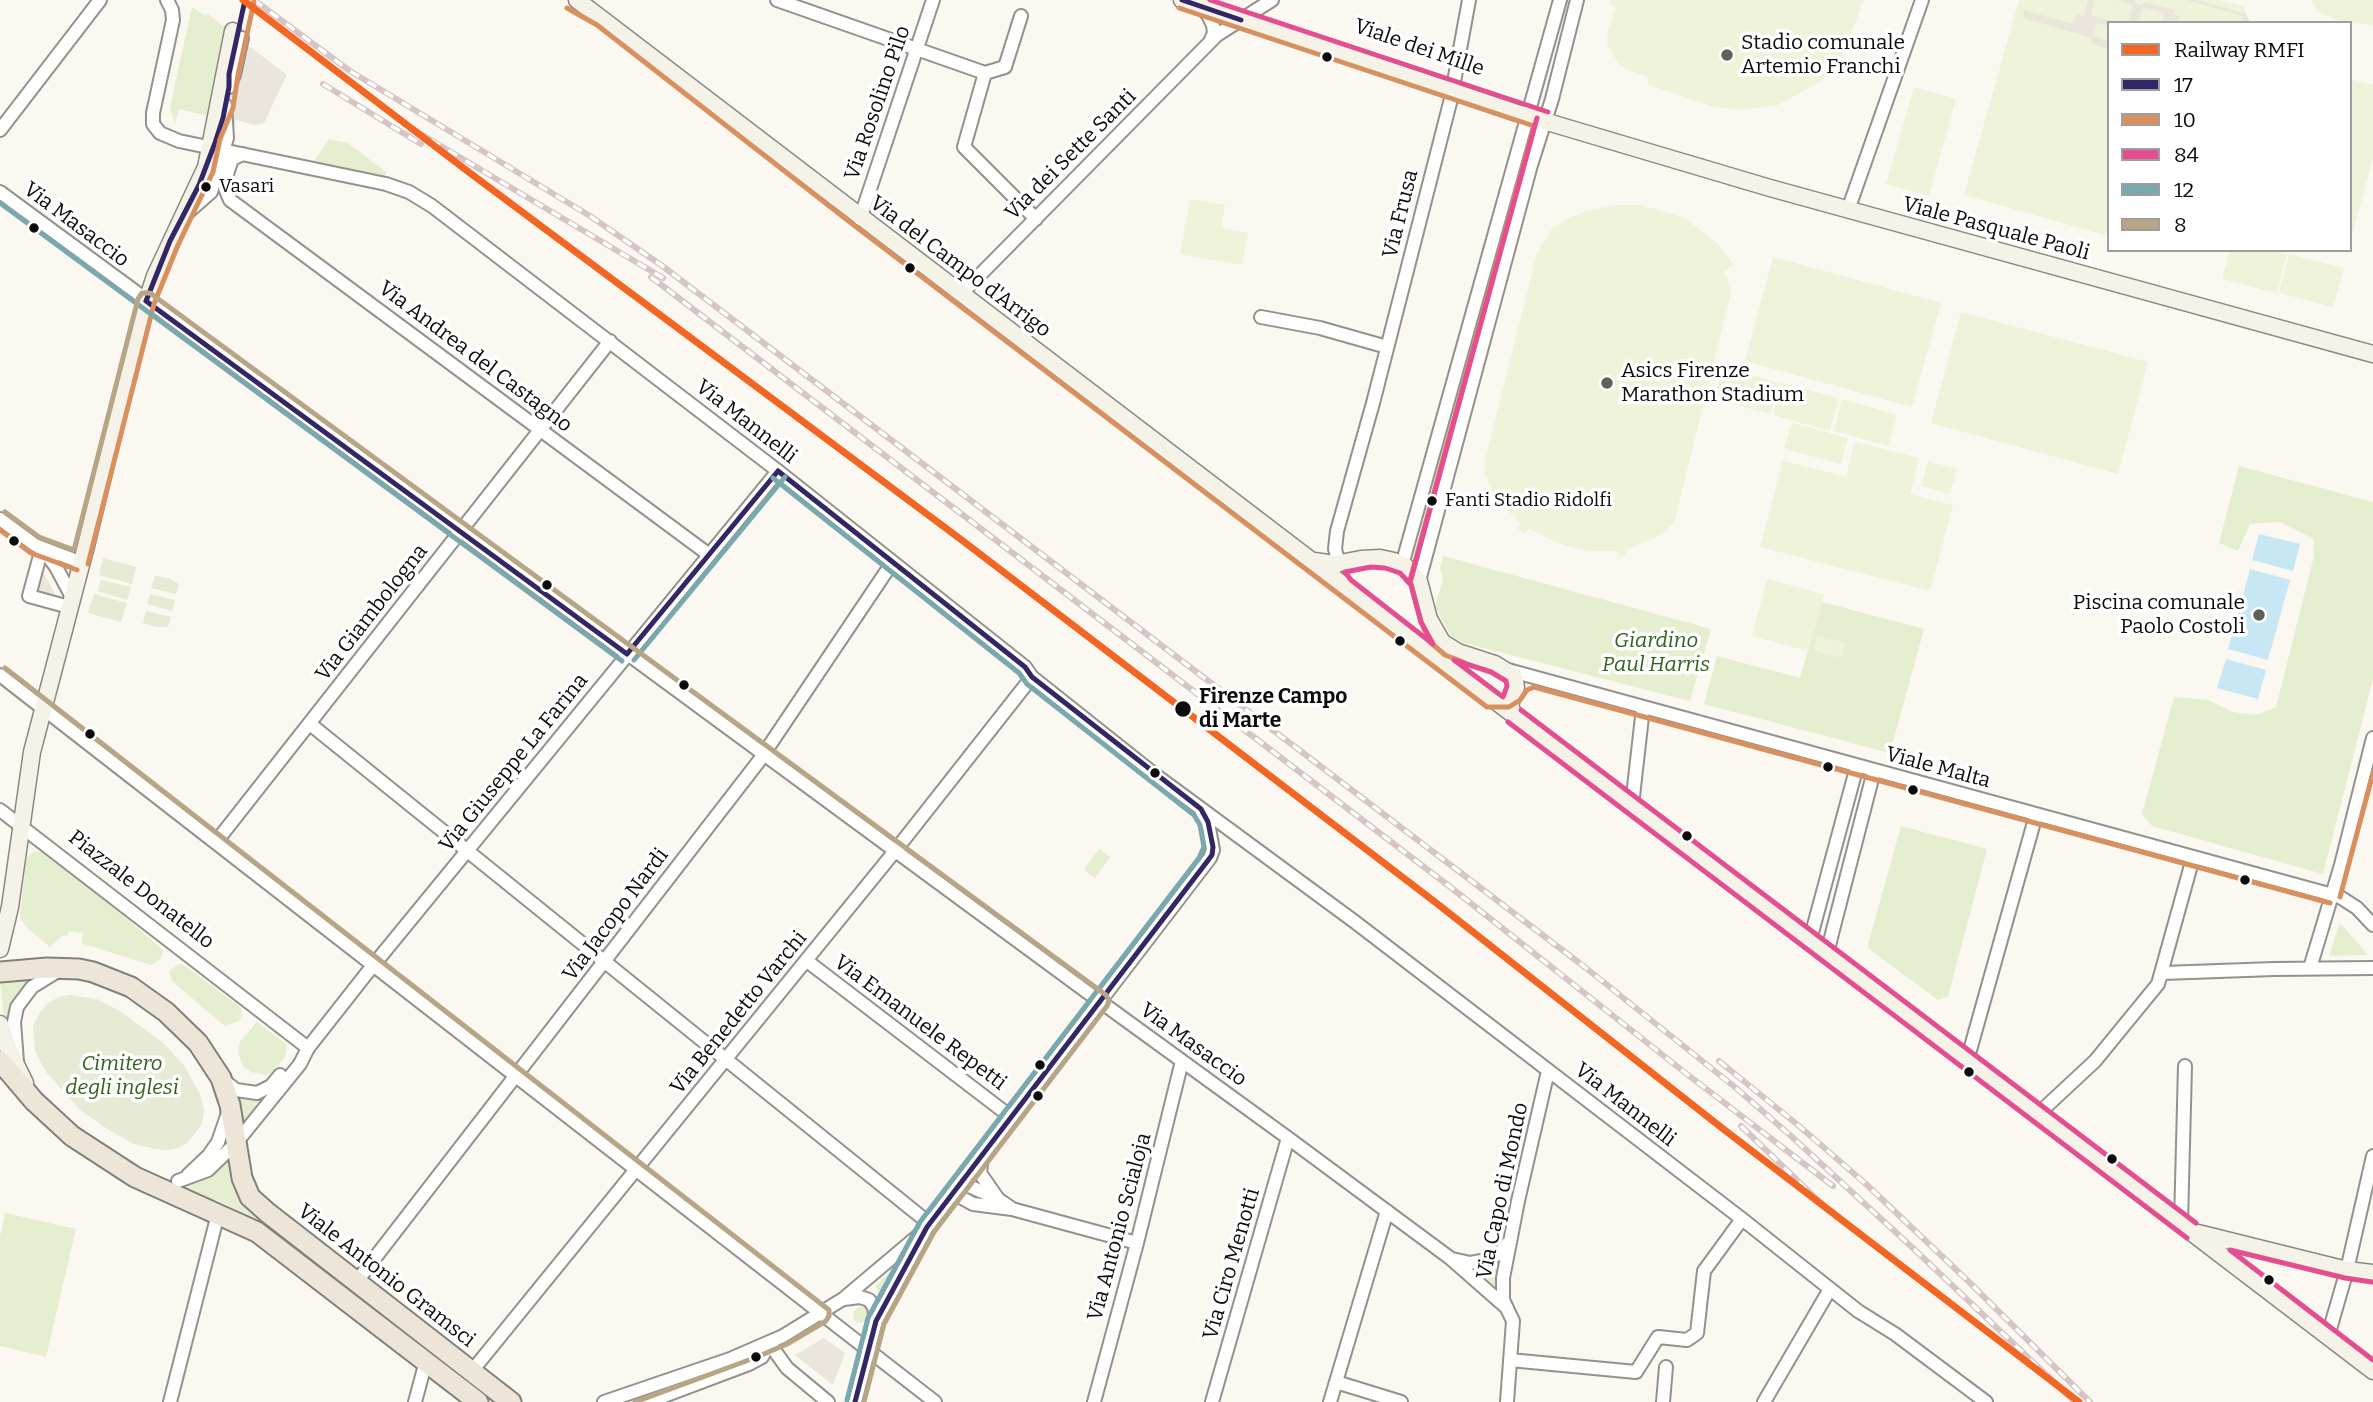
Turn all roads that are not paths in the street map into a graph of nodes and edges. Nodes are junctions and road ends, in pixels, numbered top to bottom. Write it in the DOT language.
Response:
graph roads {
  1 [pos="100,0"];
  2 [pos="167,0"];
  3 [pos="777,0"];
  4 [pos="933,0"];
  5 [pos="1182,0"];
  6 [pos="1272,0"];
  7 [pos="1469,0"];
  8 [pos="1560,0"];
  9 [pos="1577,0"];
  10 [pos="1922,0"];
  11 [pos="578,1"];
  12 [pos="1205,3"];
  13 [pos="1021,16"];
  14 [pos="1246,17"];
  15 [pos="238,34"];
  16 [pos="1208,44"];
  17 [pos="917,49"];
  18 [pos="985,74"];
  19 [pos="1453,87"];
  20 [pos="225,105"];
  21 [pos="1537,118"];
  22 [pos="0,130"];
  23 [pos="214,144"];
  24 [pos="243,154"];
  25 [pos="1770,188"];
  26 [pos="0,192"];
  27 [pos="1848,210"];
  28 [pos="183,216"];
  29 [pos="860,219"];
  30 [pos="1036,219"];
  31 [pos="961,294"];
  32 [pos="146,301"];
  33 [pos="1261,317"];
  34 [pos="610,341"];
  35 [pos="1387,347"];
  36 [pos="2373,354"];
  37 [pos="1456,377"];
  38 [pos="1473,381"];
  39 [pos="540,429"];
  40 [pos="778,471"];
  41 [pos="1418,514"];
  42 [pos="0,519"];
  43 [pos="1435,519"];
  44 [pos="461,531"];
  45 [pos="42,548"];
  46 [pos="708,554"];
  47 [pos="1311,561"];
  48 [pos="80,562"];
  49 [pos="892,564"];
  50 [pos="1339,564"];
  51 [pos="1402,565"];
  52 [pos="1419,582"];
  53 [pos="1345,586"];
  54 [pos="70,602"];
  55 [pos="627,654"];
  56 [pos="1506,669"];
  57 [pos="0,675"];
  58 [pos="1032,677"];
  59 [pos="1533,678"];
  60 [pos="1515,691"];
  61 [pos="1491,699"];
  62 [pos="43,708"];
  63 [pos="1643,708"];
  64 [pos="1514,716"];
  65 [pos="310,724"];
  66 [pos="2373,738"];
  67 [pos="764,754"];
  68 [pos="1857,766"];
  69 [pos="1874,771"];
  70 [pos="1632,805"];
  71 [pos="1200,808"];
  72 [pos="0,810"];
  73 [pos="2036,815"];
  74 [pos="22,826"];
  75 [pos="1240,837"];
  76 [pos="216,842"];
  77 [pos="1213,847"];
  78 [pos="468,850"];
  79 [pos="895,851"];
  80 [pos="2193,858"];
  81 [pos="2332,895"];
  82 [pos="2373,925"];
  83 [pos="4,926"];
  84 [pos="1810,940"];
  85 [pos="0,949"];
  86 [pos="1827,953"];
  87 [pos="605,960"];
  88 [pos="807,961"];
  89 [pos="374,965"];
  90 [pos="64,968"];
  91 [pos="2310,968"];
  92 [pos="2373,968"];
  93 [pos="0,972"];
  94 [pos="2163,973"];
  95 [pos="1100,1001"];
  96 [pos="0,1024"];
  97 [pos="308,1048"];
  98 [pos="726,1059"];
  99 [pos="1182,1061"];
  100 [pos="1968,1061"];
  101 [pos="9,1064"];
  102 [pos="2185,1066"];
  103 [pos="1548,1070"];
  104 [pos="516,1075"];
  105 [pos="221,1078"];
  106 [pos="230,1105"];
  107 [pos="2038,1114"];
  108 [pos="1011,1116"];
  109 [pos="1288,1138"];
  110 [pos="236,1143"];
  111 [pos="982,1156"];
  112 [pos="2373,1156"];
  113 [pos="637,1169"];
  114 [pos="178,1181"];
  115 [pos="155,1187"];
  116 [pos="955,1190"];
  117 [pos="998,1199"];
  118 [pos="1012,1209"];
  119 [pos="1387,1211"];
  120 [pos="218,1214"];
  121 [pos="1742,1219"];
  122 [pos="928,1226"];
  123 [pos="2187,1227"];
  124 [pos="1511,1237"];
  125 [pos="1137,1243"];
  126 [pos="1450,1258"];
  127 [pos="2347,1269"];
  128 [pos="2373,1273"];
  129 [pos="357,1281"];
  130 [pos="1830,1289"];
  131 [pos="843,1299"];
  132 [pos="1507,1308"];
  133 [pos="821,1314"];
  134 [pos="876,1321"];
  135 [pos="2328,1336"];
  136 [pos="769,1343"];
  137 [pos="868,1350"];
  138 [pos="1510,1360"];
  139 [pos="426,1361"];
  140 [pos="1666,1367"];
  141 [pos="472,1371"];
  142 [pos="2373,1371"];
  143 [pos="1336,1382"];
  144 [pos="611,1400"];
  145 [pos="170,1402"];
  146 [pos="415,1402"];
  147 [pos="478,1402"];
  148 [pos="511,1402"];
  149 [pos="648,1402"];
  150 [pos="828,1402"];
  151 [pos="855,1402"];
  152 [pos="935,1402"];
  153 [pos="1094,1402"];
  154 [pos="1212,1402"];
  155 [pos="1330,1402"];
  156 [pos="1401,1402"];
  157 [pos="1507,1402"];
  158 [pos="1663,1402"];
  159 [pos="1764,1402"];
  160 [pos="1986,1402"];
  1 -- 22 [label="street"];
  2 -- 23 [label="street, Via Mannelli"];
  3 -- 17 [label="street"];
  4 -- 17 [label="street, Via Rosolino Pilo"];
  5 -- 12 [label="street, Viale dei Mille"];
  6 -- 14 [label="street, Via dei Sette Santi"];
  7 -- 19 [label="street, Via Frusa"];
  8 -- 21 [label="street"];
  9 -- 21 [label="street"];
  10 -- 27 [label="street"];
  11 -- 29 [label="street, Via del Campo d'Arrigo"];
  12 -- 14 [label="street, Viale dei Mille"];
  12 -- 16 [label="street"];
  13 -- 18 [label="street"];
  14 -- 16 [label="street, Via dei Sette Santi"];
  14 -- 19 [label="street, Viale dei Mille"];
  15 -- 20 [label="street"];
  15 -- 23 [label="street"];
  16 -- 30 [label="street, Via dei Sette Santi"];
  17 -- 18 [label="street"];
  17 -- 29 [label="street, Via Rosolino Pilo"];
  18 -- 30 [label="street"];
  19 -- 21 [label="street, Viale dei Mille"];
  19 -- 35 [label="street, Via Frusa"];
  20 -- 23 [label="street"];
  20 -- 23 [label="street"];
  21 -- 25 [label="street, Viale dei Mille"];
  21 -- 37 [label="street"];
  21 -- 38 [label="street"];
  23 -- 24 [label="street, Via Mannelli"];
  23 -- 28 [label="street"];
  23 -- 28 [label="street"];
  24 -- 34 [label="street, Via Mannelli"];
  24 -- 39 [label="street, Via Andrea del Castagno"];
  25 -- 27 [label="street, Viale Pasquale Paoli"];
  26 -- 32 [label="street, Via Masaccio"];
  27 -- 36 [label="street, Viale Pasquale Paoli"];
  28 -- 32 [label="street"];
  29 -- 31 [label="street, Via del Campo d'Arrigo"];
  30 -- 31 [label="street, Via dei Sette Santi"];
  31 -- 47 [label="street, Via del Campo d'Arrigo"];
  32 -- 44 [label="street, Via Masaccio"];
  32 -- 48 [label="street"];
  33 -- 35 [label="street"];
  34 -- 39 [label="street, Via Giambologna"];
  34 -- 40 [label="street, Via Mannelli"];
  35 -- 50 [label="street, Via Frusa"];
  37 -- 38 [label="street"];
  37 -- 41 [label="street"];
  38 -- 43 [label="street"];
  39 -- 44 [label="street, Via Giambologna"];
  39 -- 46 [label="street, Via Andrea del Castagno"];
  40 -- 46 [label="street, Via Giuseppe La Farina"];
  40 -- 49 [label="street, Via Mannelli"];
  41 -- 43 [label="street"];
  41 -- 51 [label="street"];
  42 -- 45 [label="street"];
  43 -- 52 [label="street"];
  44 -- 55 [label="street, Via Masaccio"];
  44 -- 65 [label="street, Via Giambologna"];
  45 -- 48 [label="street"];
  45 -- 54 [label="street"];
  45 -- 54 [label="street"];
  46 -- 55 [label="street, Via Giuseppe La Farina"];
  47 -- 50 [label="street"];
  47 -- 53 [label="street, Via del Campo d'Arrigo"];
  48 -- 54 [label="street"];
  49 -- 58 [label="street, Via Mannelli"];
  49 -- 67 [label="street, Via Jacopo Nardi"];
  50 -- 51 [label="street"];
  50 -- 53 [label="street, Via Frusa"];
  51 -- 52 [label="street"];
  52 -- 56 [label="street"];
  53 -- 61 [label="street, Via del Campo d'Arrigo"];
  54 -- 62 [label="street"];
  55 -- 67 [label="street, Via Masaccio"];
  55 -- 78 [label="street, Via Giuseppe La Farina"];
  56 -- 59 [label="street, Viale Malta"];
  56 -- 60 [label="street"];
  57 -- 62 [label="street"];
  58 -- 71 [label="street, Via Mannelli"];
  58 -- 79 [label="street, Via Benedetto Varchi"];
  59 -- 60 [label="street"];
  59 -- 63 [label="street, Viale Malta"];
  60 -- 61 [label="street"];
  60 -- 64 [label="street"];
  61 -- 64 [label="street"];
  62 -- 74 [label="street"];
  62 -- 76 [label="street"];
  63 -- 68 [label="street, Viale Malta"];
  63 -- 70 [label="street"];
  64 -- 70 [label="street"];
  65 -- 76 [label="street, Via Giambologna"];
  65 -- 78 [label="street"];
  66 -- 81 [label="street"];
  67 -- 79 [label="street, Via Masaccio"];
  67 -- 87 [label="street, Via Jacopo Nardi"];
  68 -- 69 [label="street, Viale Malta"];
  68 -- 84 [label="street"];
  69 -- 73 [label="street, Viale Malta"];
  69 -- 86 [label="street"];
  70 -- 84 [label="street"];
  71 -- 75 [label="street, Via Mannelli"];
  71 -- 77 [label="street"];
  72 -- 74 [label="street, Piazzale Donatello"];
  73 -- 80 [label="street, Viale Malta"];
  73 -- 100 [label="street"];
  74 -- 83 [label="street"];
  74 -- 97 [label="street, Piazzale Donatello"];
  75 -- 77 [label="street"];
  75 -- 103 [label="street, Via Mannelli"];
  76 -- 89 [label="street"];
  77 -- 95 [label="street"];
  78 -- 87 [label="street"];
  78 -- 89 [label="street, Via Giuseppe La Farina"];
  79 -- 88 [label="street, Via Benedetto Varchi"];
  79 -- 95 [label="street, Via Masaccio"];
  80 -- 81 [label="street, Viale Malta"];
  80 -- 94 [label="street"];
  81 -- 82 [label="street, Viale Malta"];
  81 -- 91 [label="street"];
  83 -- 85 [label="street"];
  84 -- 86 [label="street"];
  86 -- 100 [label="street"];
  87 -- 98 [label="street"];
  87 -- 104 [label="street, Via Jacopo Nardi"];
  88 -- 98 [label="street, Via Benedetto Varchi"];
  88 -- 108 [label="street, Via Emanuele Repetti"];
  89 -- 97 [label="street, Via Giuseppe La Farina"];
  89 -- 104 [label="street"];
  90 -- 93 [label="main road"];
  90 -- 101 [label="street"];
  90 -- 105 [label="main road"];
  91 -- 92 [label="street"];
  91 -- 94 [label="street"];
  94 -- 107 [label="street"];
  95 -- 99 [label="street, Via Masaccio"];
  95 -- 108 [label="street"];
  96 -- 101 [label="street"];
  97 -- 105 [label="street"];
  97 -- 110 [label="street"];
  98 -- 113 [label="street, Via Benedetto Varchi"];
  98 -- 122 [label="street"];
  99 -- 109 [label="street, Via Masaccio"];
  99 -- 125 [label="street, Via Antonio Scialoja"];
  100 -- 107 [label="street"];
  101 -- 115 [label="main road"];
  102 -- 123 [label="street"];
  103 -- 121 [label="street, Via Mannelli"];
  103 -- 124 [label="street, Via Capo di Mondo"];
  104 -- 113 [label="street"];
  104 -- 129 [label="street, Via Jacopo Nardi"];
  105 -- 106 [label="main road"];
  106 -- 110 [label="main road"];
  106 -- 114 [label="street"];
  107 -- 123 [label="street"];
  108 -- 111 [label="street"];
  109 -- 119 [label="street, Via Masaccio"];
  109 -- 154 [label="street, Via Ciro Menotti"];
  110 -- 114 [label="street"];
  110 -- 129 [label="main road, Viale Antonio Gramsci"];
  111 -- 116 [label="street"];
  111 -- 117 [label="street"];
  112 -- 127 [label="street"];
  113 -- 133 [label="street"];
  113 -- 141 [label="street, Via Benedetto Varchi"];
  114 -- 115 [label="street"];
  115 -- 120 [label="main road"];
  116 -- 117 [label="street"];
  116 -- 118 [label="street"];
  116 -- 122 [label="street"];
  117 -- 118 [label="street"];
  118 -- 125 [label="street"];
  119 -- 126 [label="street, Via Masaccio"];
  119 -- 143 [label="street"];
  120 -- 139 [label="main road, Viale Antonio Gramsci"];
  120 -- 145 [label="street"];
  121 -- 130 [label="street, Via Mannelli"];
  121 -- 138 [label="street"];
  122 -- 131 [label="street"];
  122 -- 134 [label="street"];
  123 -- 127 [label="street"];
  123 -- 135 [label="street"];
  124 -- 126 [label="street"];
  124 -- 132 [label="street, Via Capo di Mondo"];
  125 -- 153 [label="street, Via Antonio Scialoja"];
  126 -- 132 [label="street, Via Masaccio"];
  127 -- 128 [label="street"];
  127 -- 135 [label="street"];
  129 -- 141 [label="main road, Viale Antonio Gramsci"];
  130 -- 159 [label="street"];
  130 -- 160 [label="street, Via Mannelli"];
  131 -- 133 [label="street"];
  131 -- 134 [label="street"];
  132 -- 138 [label="street, Via Capo di Mondo"];
  133 -- 136 [label="street"];
  133 -- 137 [label="street"];
  134 -- 137 [label="street"];
  135 -- 142 [label="street"];
  136 -- 144 [label="street"];
  136 -- 149 [label="street"];
  136 -- 150 [label="street"];
  137 -- 151 [label="street"];
  137 -- 152 [label="street"];
  138 -- 157 [label="street, Via Capo di Mondo"];
  139 -- 146 [label="street"];
  139 -- 147 [label="main road, Viale Antonio Gramsci"];
  140 -- 158 [label="street"];
  141 -- 148 [label="main road, Viale Antonio Gramsci"];
  143 -- 155 [label="street"];
  143 -- 156 [label="street"];
}
